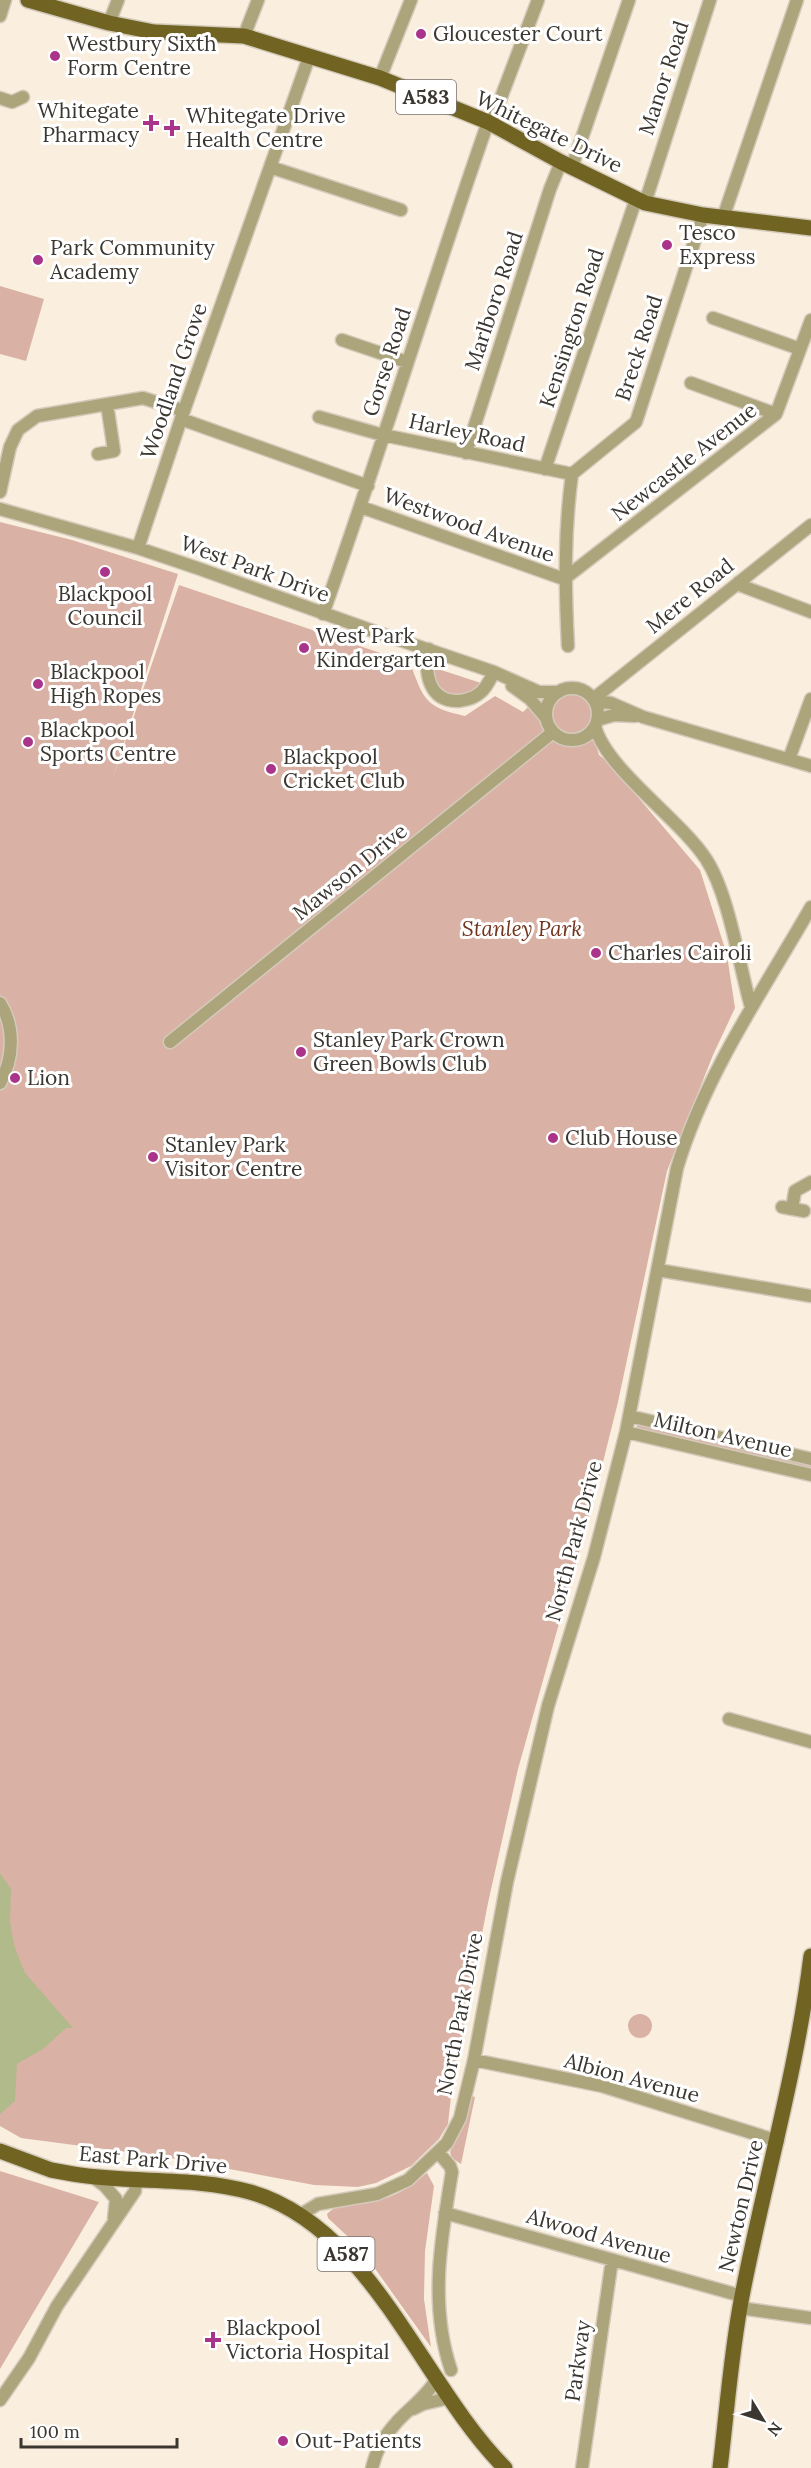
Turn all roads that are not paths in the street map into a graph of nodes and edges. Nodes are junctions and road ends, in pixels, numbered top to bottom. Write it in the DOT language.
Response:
graph roads {
  1 [pos="5,0"];
  2 [pos="28,0"];
  3 [pos="118,0"];
  4 [pos="258,0"];
  5 [pos="411,0"];
  6 [pos="538,0"];
  7 [pos="629,0"];
  8 [pos="710,0"];
  9 [pos="797,0"];
  10 [pos="0,16"];
  11 [pos="109,23"];
  12 [pos="244,36"];
  13 [pos="309,57"];
  14 [pos="380,78"];
  15 [pos="23,97"];
  16 [pos="0,98"];
  17 [pos="490,123"];
  18 [pos="566,165"];
  19 [pos="270,167"];
  20 [pos="641,201"];
  21 [pos="401,210"];
  22 [pos="703,215"];
  23 [pos="723,218"];
  24 [pos="811,228"];
  25 [pos="713,318"];
  26 [pos="811,320"];
  27 [pos="342,340"];
  28 [pos="800,350"];
  29 [pos="407,362"];
  30 [pos="691,383"];
  31 [pos="107,404"];
  32 [pos="776,414"];
  33 [pos="182,415"];
  34 [pos="319,417"];
  35 [pos="383,435"];
  36 [pos="466,453"];
  37 [pos="98,454"];
  38 [pos="545,469"];
  39 [pos="572,474"];
  40 [pos="368,486"];
  41 [pos="0,492"];
  42 [pos="361,507"];
  43 [pos="0,509"];
  44 [pos="811,525"];
  45 [pos="138,548"];
  46 [pos="564,579"];
  47 [pos="739,582"];
  48 [pos="811,612"];
  49 [pos="323,614"];
  50 [pos="568,646"];
  51 [pos="429,649"];
  52 [pos="494,672"];
  53 [pos="559,692"];
  54 [pos="811,699"];
  55 [pos="594,700"];
  56 [pos="643,717"];
  57 [pos="546,718"];
  58 [pos="596,723"];
  59 [pos="553,732"];
  60 [pos="580,739"];
  61 [pos="789,759"];
  62 [pos="616,762"];
  63 [pos="811,766"];
  64 [pos="811,907"];
  65 [pos="0,1003"];
  66 [pos="751,1007"];
  67 [pos="170,1042"];
  68 [pos="0,1083"];
  69 [pos="811,1182"];
  70 [pos="793,1209"];
  71 [pos="658,1270"];
  72 [pos="811,1296"];
  73 [pos="629,1416"];
  74 [pos="626,1432"];
  75 [pos="811,1459"];
  76 [pos="811,1475"];
  77 [pos="729,1719"];
  78 [pos="811,1742"];
  79 [pos="811,1956"];
  80 [pos="809,1996"];
  81 [pos="474,2060"];
  82 [pos="778,2141"];
  83 [pos="0,2151"];
  84 [pos="438,2152"];
  85 [pos="94,2178"];
  86 [pos="136,2180"];
  87 [pos="446,2213"];
  88 [pos="300,2215"];
  89 [pos="114,2222"];
  90 [pos="612,2260"];
  91 [pos="741,2302"];
  92 [pos="811,2318"];
  93 [pos="451,2370"];
  94 [pos="436,2379"];
  95 [pos="449,2398"];
  96 [pos="0,2400"];
  97 [pos="409,2410"];
  98 [pos="372,2468"];
  99 [pos="505,2468"];
  100 [pos="582,2468"];
  101 [pos="720,2468"];
  1 -- 10 [label="street"];
  2 -- 11 [label="main road, Whitegate Drive / A583"];
  3 -- 11 [label="street"];
  4 -- 12 [label="street"];
  5 -- 14 [label="street"];
  6 -- 17 [label="street, Gorse Road"];
  7 -- 18 [label="street, Marlboro Road"];
  8 -- 20 [label="street, Manor Road"];
  9 -- 23 [label="street"];
  11 -- 12 [label="main road, Whitegate Drive / A583"];
  12 -- 13 [label="main road, Whitegate Drive / A583"];
  13 -- 14 [label="main road, Whitegate Drive / A583"];
  13 -- 19 [label="street, Woodland Grove"];
  14 -- 17 [label="main road, Whitegate Drive / A583"];
  15 -- 16 [label="street"];
  17 -- 18 [label="main road, Whitegate Drive / A583"];
  17 -- 29 [label="street, Gorse Road"];
  18 -- 20 [label="main road, Whitegate Drive / A583"];
  18 -- 36 [label="street, Marlboro Road"];
  19 -- 21 [label="street"];
  19 -- 33 [label="street, Woodland Grove"];
  20 -- 22 [label="main road, Whitegate Drive / A583"];
  20 -- 38 [label="street, Kensington Road"];
  22 -- 23 [label="main road, Whitegate Drive / A583"];
  22 -- 39 [label="street, Breck Road"];
  23 -- 24 [label="main road, Whitegate Drive / A583"];
  25 -- 28 [label="street"];
  26 -- 28 [label="street, Newcastle Avenue"];
  27 -- 29 [label="street"];
  28 -- 32 [label="street, Newcastle Avenue"];
  29 -- 35 [label="street, Gorse Road"];
  30 -- 32 [label="street"];
  31 -- 33 [label="street, Westwood Avenue"];
  31 -- 37 [label="street"];
  31 -- 41 [label="street, Westwood Avenue"];
  32 -- 46 [label="street, Newcastle Avenue"];
  33 -- 40 [label="street, Westwood Avenue"];
  33 -- 45 [label="street, Woodland Grove"];
  34 -- 35 [label="street, Harley Road"];
  35 -- 36 [label="street, Harley Road"];
  35 -- 40 [label="street, Gorse Road"];
  36 -- 38 [label="street, Harley Road"];
  38 -- 39 [label="street, Harley Road"];
  39 -- 46 [label="street"];
  40 -- 42 [label="street, Gorse Road"];
  42 -- 46 [label="street, Westwood Avenue"];
  42 -- 49 [label="street, Gorse Road"];
  43 -- 45 [label="street, West Park Drive"];
  44 -- 47 [label="street, Mere Road"];
  45 -- 49 [label="street, West Park Drive"];
  46 -- 50 [label="street"];
  47 -- 48 [label="street"];
  47 -- 55 [label="street, Mere Road"];
  49 -- 51 [label="street, West Park Drive"];
  51 -- 52 [label="street, West Park Drive"];
  51 -- 52 [label="street"];
  52 -- 53 [label="street, West Park Drive"];
  52 -- 57 [label="street, West Park Drive"];
  53 -- 55 [label="street"];
  53 -- 57 [label="street"];
  54 -- 61 [label="street"];
  55 -- 56 [label="street"];
  55 -- 58 [label="street"];
  56 -- 58 [label="street"];
  56 -- 61 [label="street"];
  57 -- 59 [label="street"];
  58 -- 60 [label="street"];
  58 -- 62 [label="street"];
  59 -- 60 [label="street"];
  59 -- 67 [label="street, Mawson Drive"];
  60 -- 62 [label="street"];
  61 -- 63 [label="street"];
  62 -- 66 [label="street"];
  64 -- 66 [label="street, North Park Drive"];
  65 -- 68 [label="street"];
  66 -- 71 [label="street, North Park Drive"];
  69 -- 70 [label="street"];
  71 -- 72 [label="street"];
  71 -- 73 [label="street, North Park Drive"];
  73 -- 74 [label="street, North Park Drive"];
  73 -- 75 [label="street, Milton Avenue"];
  74 -- 76 [label="street, Milton Avenue"];
  74 -- 81 [label="street, North Park Drive"];
  77 -- 78 [label="street"];
  79 -- 80 [label="main road, Newton Drive"];
  80 -- 82 [label="main road, Newton Drive"];
  81 -- 82 [label="street, Albion Avenue"];
  81 -- 84 [label="street, North Park Drive"];
  82 -- 91 [label="main road, Newton Drive"];
  83 -- 85 [label="main road, East Park Drive / A587"];
  84 -- 87 [label="street"];
  84 -- 88 [label="street"];
  85 -- 86 [label="main road, East Park Drive / A587"];
  85 -- 89 [label="street"];
  86 -- 88 [label="main road, East Park Drive / A587"];
  86 -- 89 [label="street"];
  87 -- 90 [label="street, Alwood Avenue"];
  87 -- 93 [label="street"];
  88 -- 94 [label="main road, East Park Drive / A587"];
  89 -- 96 [label="street"];
  90 -- 91 [label="street, Alwood Avenue"];
  90 -- 100 [label="street, Parkway"];
  91 -- 92 [label="street, Alwood Avenue"];
  91 -- 101 [label="main road, Newton Drive"];
  94 -- 95 [label="main road, A587"];
  94 -- 97 [label="street"];
  95 -- 97 [label="street"];
  95 -- 99 [label="main road, A587"];
  97 -- 98 [label="street"];
}
